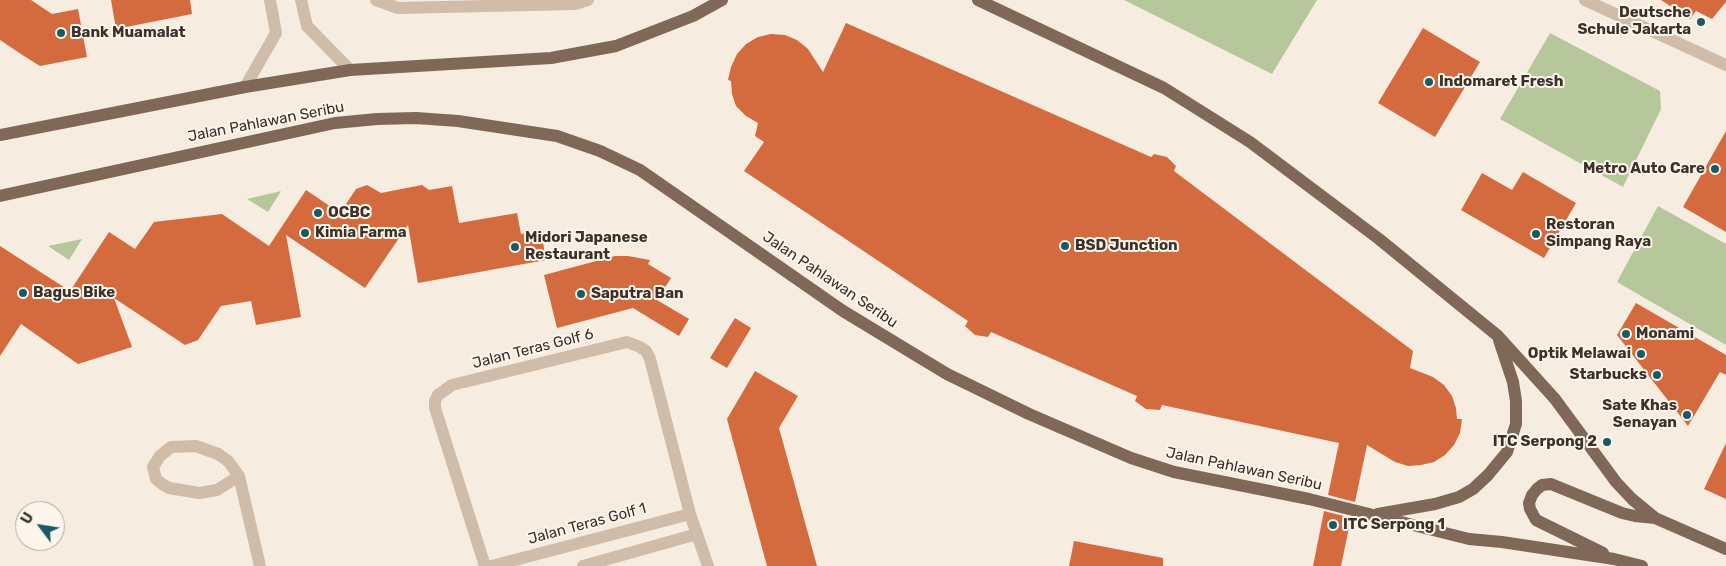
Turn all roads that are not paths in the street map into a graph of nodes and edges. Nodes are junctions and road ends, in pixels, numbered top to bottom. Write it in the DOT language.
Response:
graph roads {
  1 [pos="270,0"];
  2 [pos="301,0"];
  3 [pos="376,0"];
  4 [pos="588,0"];
  5 [pos="722,0"];
  6 [pos="978,0"];
  7 [pos="1585,0"];
  8 [pos="516,2"];
  9 [pos="1726,66"];
  10 [pos="350,70"];
  11 [pos="245,87"];
  12 [pos="0,135"];
  13 [pos="0,196"];
  14 [pos="1498,336"];
  15 [pos="239,476"];
  16 [pos="690,514"];
  17 [pos="1373,515"];
  18 [pos="1655,518"];
  19 [pos="696,534"];
  20 [pos="1726,549"];
  21 [pos="1614,559"];
  22 [pos="260,566"];
  23 [pos="485,566"];
  24 [pos="492,566"];
  25 [pos="583,566"];
  26 [pos="708,566"];
  27 [pos="1642,566"];
  1 -- 11 [label="street"];
  2 -- 10 [label="street"];
  3 -- 8 [label="street"];
  4 -- 8 [label="street"];
  5 -- 10 [label="main road"];
  6 -- 14 [label="main road"];
  7 -- 9 [label="street"];
  10 -- 11 [label="main road"];
  11 -- 12 [label="main road"];
  13 -- 17 [label="main road, Jalan Pahlawan Seribu"];
  14 -- 17 [label="main road"];
  14 -- 18 [label="main road"];
  15 -- 15 [label="street"];
  15 -- 22 [label="street"];
  16 -- 19 [label="street, Jalan Teras Golf 6"];
  16 -- 23 [label="street, Jalan Teras Golf 6"];
  16 -- 24 [label="street, Jalan Teras Golf 1"];
  17 -- 21 [label="main road, Jalan Pahlawan Seribu"];
  18 -- 20 [label="main road"];
  18 -- 21 [label="main road"];
  19 -- 25 [label="street"];
  19 -- 26 [label="street, Jalan Teras Golf 6"];
  21 -- 27 [label="main road, Jalan Pahlawan Seribu"];
}
